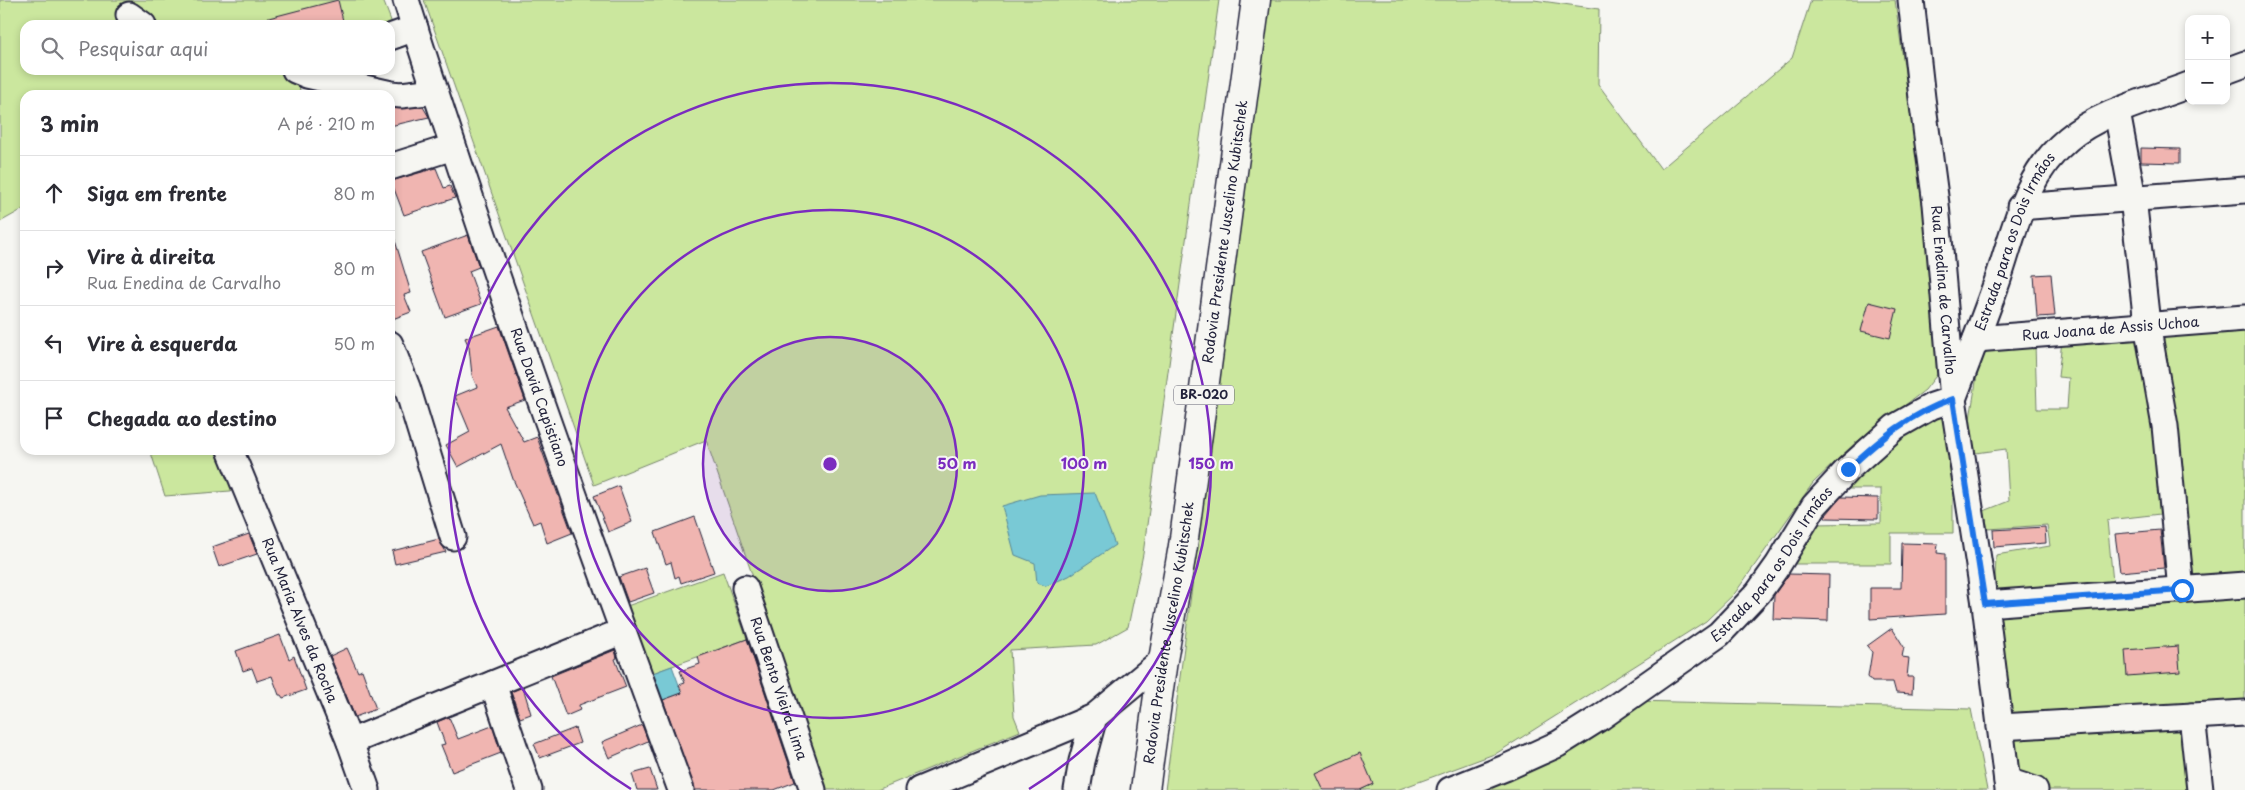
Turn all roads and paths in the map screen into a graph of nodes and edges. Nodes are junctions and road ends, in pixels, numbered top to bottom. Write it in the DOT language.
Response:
graph roads {
  1 [pos="406,0"];
  2 [pos="1256,0"];
  3 [pos="1911,0"];
  4 [pos="415,28"];
  5 [pos="395,35"];
  6 [pos="2245,64"];
  7 [pos="2230,69"];
  8 [pos="299,75"];
  9 [pos="307,75"];
  10 [pos="2185,86"];
  11 [pos="303,90"];
  12 [pos="373,90"];
  13 [pos="435,91"];
  14 [pos="395,94"];
  15 [pos="2117,112"];
  16 [pos="452,147"];
  17 [pos="395,165"];
  18 [pos="2245,190"];
  19 [pos="2133,198"];
  20 [pos="2020,207"];
  21 [pos="2245,318"];
  22 [pos="2147,324"];
  23 [pos="1976,339"];
  24 [pos="395,357"];
  25 [pos="1953,399"];
  26 [pos="232,455"];
  27 [pos="453,537"];
  28 [pos="2245,585"];
  29 [pos="745,588"];
  30 [pos="2182,590"];
  31 [pos="1985,604"];
  32 [pos="623,631"];
  33 [pos="1163,660"];
  34 [pos="493,684"];
  35 [pos="2245,713"];
  36 [pos="2192,716"];
  37 [pos="1094,717"];
  38 [pos="2000,727"];
  39 [pos="350,742"];
  40 [pos="2007,786"];
  41 [pos="367,790"];
  42 [pos="528,790"];
  43 [pos="681,790"];
  44 [pos="813,790"];
  45 [pos="919,790"];
  46 [pos="1078,790"];
  47 [pos="1146,790"];
  48 [pos="1450,790"];
  49 [pos="2035,790"];
  50 [pos="2200,790"];
  1 -- 4 [label="street, Rua David Capistiano"];
  2 -- 33 [label="highway, Rodovia Presidente Juscelino Kubitschek / BR-020"];
  3 -- 25 [label="street, Rua Enedina de Carvalho"];
  4 -- 5 [label="street"];
  4 -- 13 [label="street, Rua David Capistiano"];
  6 -- 7 [label="street"];
  8 -- 11 [label="street"];
  9 -- 12 [label="street"];
  10 -- 15 [label="street, Estrada para os Dois Irmãos"];
  13 -- 14 [label="street"];
  13 -- 16 [label="street, Rua David Capistiano"];
  15 -- 19 [label="street"];
  15 -- 20 [label="street, Estrada para os Dois Irmãos"];
  16 -- 17 [label="street"];
  16 -- 32 [label="street, Rua David Capistiano"];
  18 -- 19 [label="street"];
  19 -- 20 [label="street"];
  19 -- 22 [label="street"];
  20 -- 23 [label="street, Estrada para os Dois Irmãos"];
  21 -- 22 [label="street, Rua Joana de Assis Uchoa"];
  22 -- 23 [label="street, Rua Joana de Assis Uchoa"];
  22 -- 30 [label="street"];
  23 -- 25 [label="street, Estrada para os Dois Irmãos"];
  24 -- 27 [label="street"];
  25 -- 31 [label="street, Rua Enedina de Carvalho"];
  25 -- 48 [label="street, Estrada para os Dois Irmãos"];
  26 -- 39 [label="street, Rua Maria Alves da Rocha"];
  28 -- 30 [label="street"];
  29 -- 44 [label="street, Rua Bento Vieira Lima"];
  30 -- 31 [label="street"];
  31 -- 38 [label="street, Rua Enedina de Carvalho"];
  32 -- 34 [label="street"];
  32 -- 43 [label="street, Rua David Capistiano"];
  33 -- 37 [label="street"];
  33 -- 47 [label="highway, Rodovia Presidente Juscelino Kubitschek / BR-020"];
  34 -- 39 [label="street"];
  34 -- 42 [label="street"];
  35 -- 36 [label="street"];
  36 -- 38 [label="street"];
  36 -- 50 [label="street"];
  37 -- 45 [label="street"];
  37 -- 46 [label="street"];
  38 -- 40 [label="street, Rua Enedina de Carvalho"];
  39 -- 41 [label="street, Rua Maria Alves da Rocha"];
  40 -- 49 [label="street"];
}
